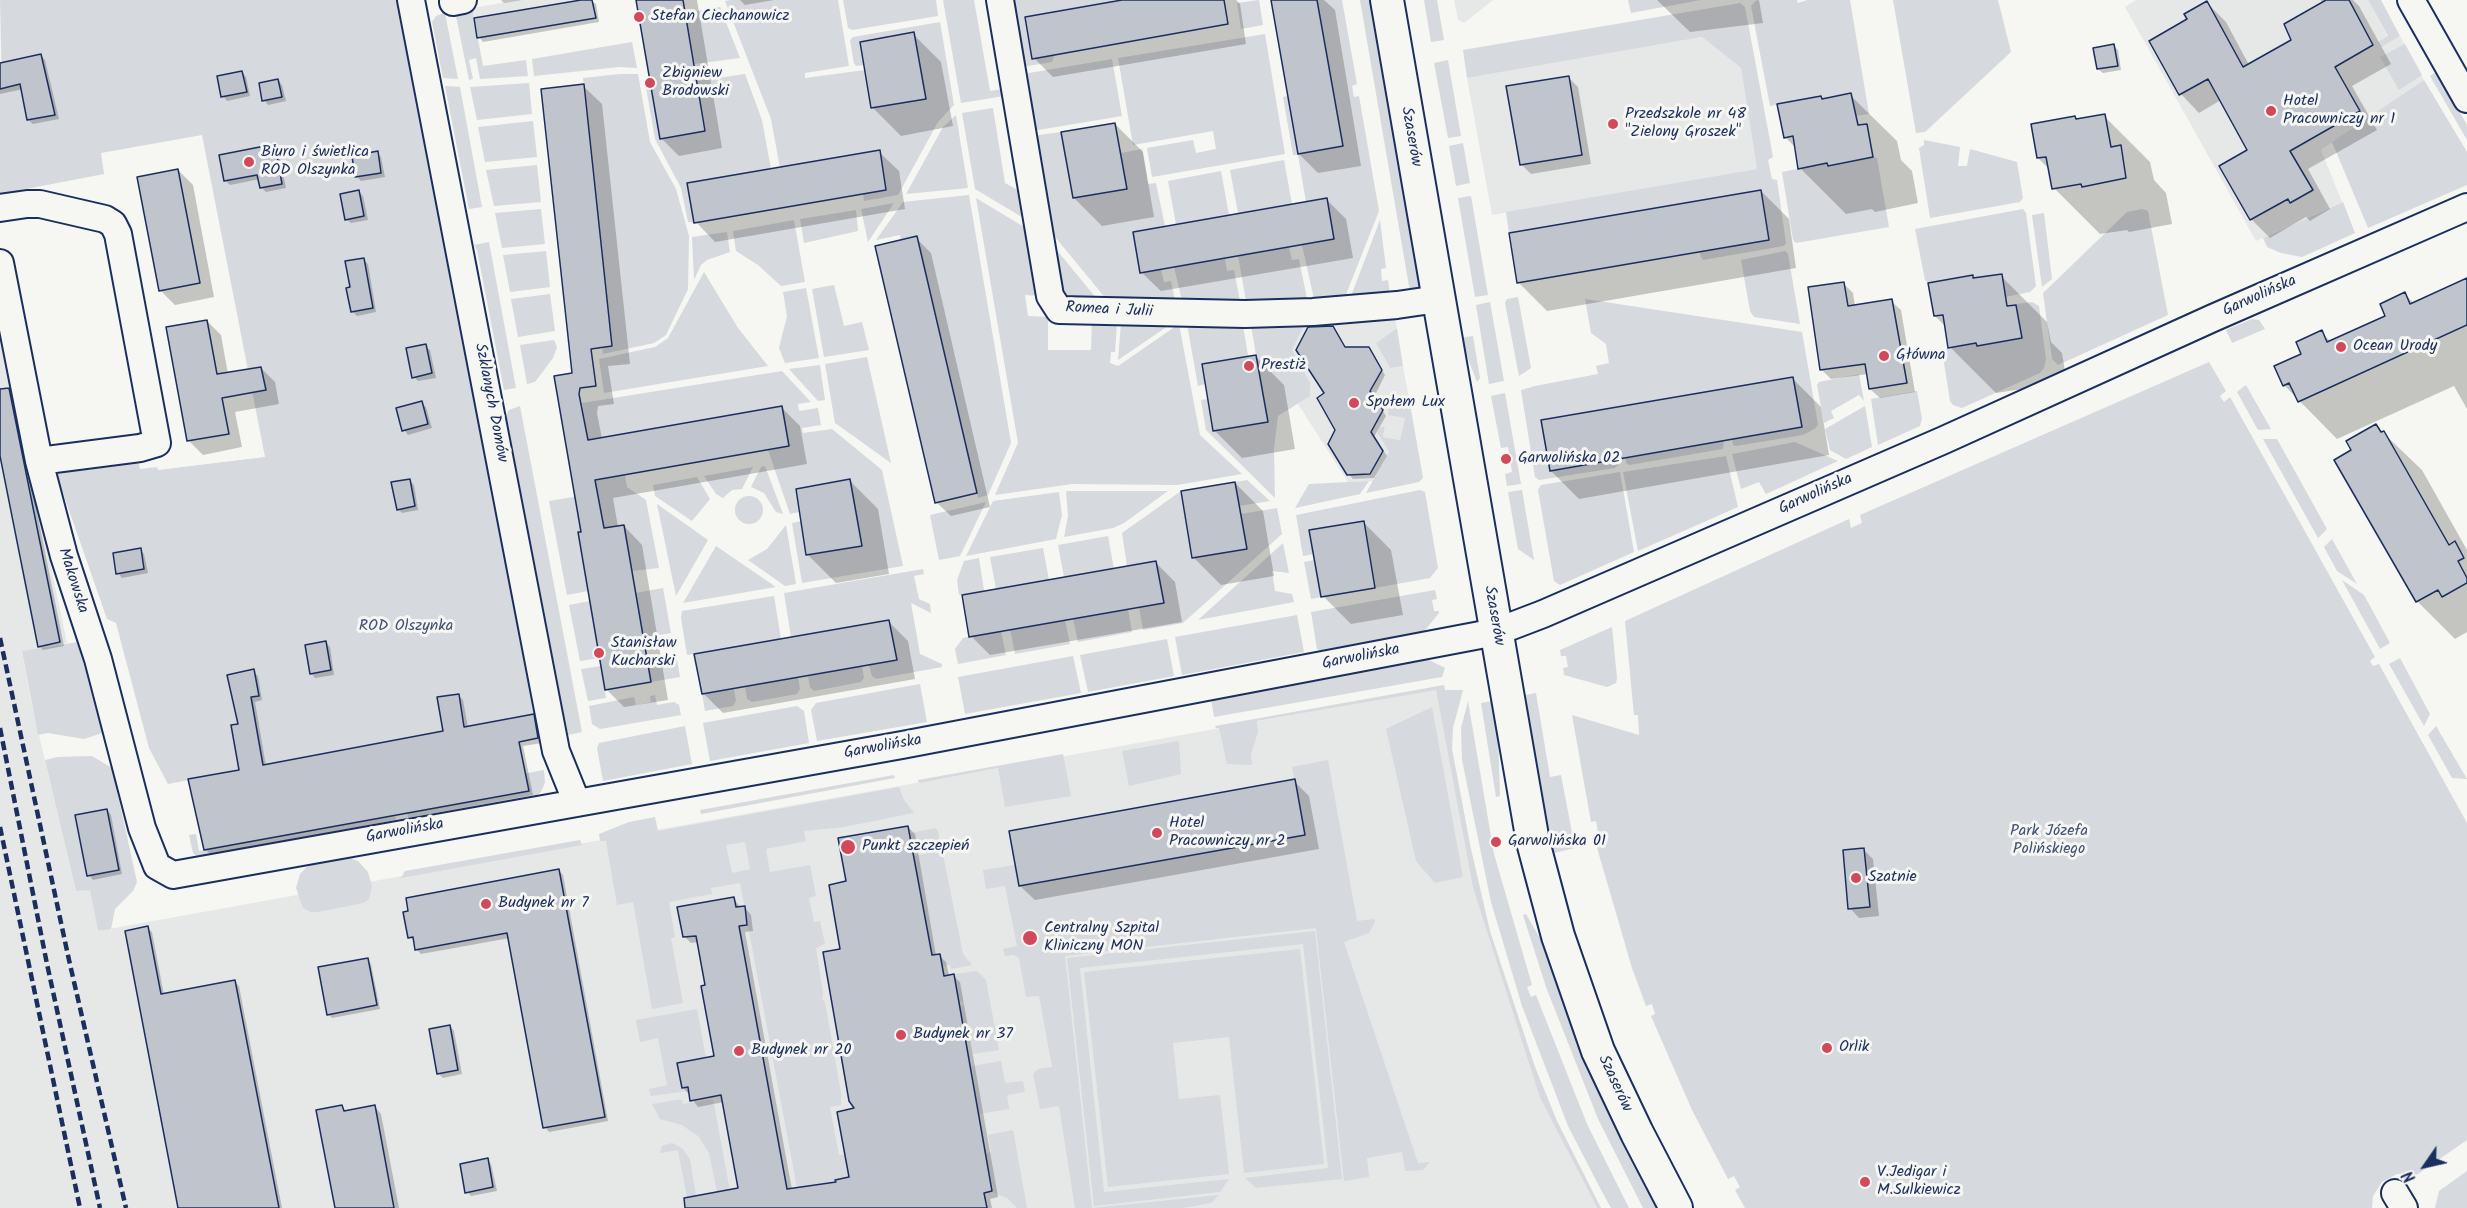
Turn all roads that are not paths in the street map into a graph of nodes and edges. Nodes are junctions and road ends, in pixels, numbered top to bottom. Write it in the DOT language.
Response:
graph roads {
  1 [pos="411,0"];
  2 [pos="1000,0"];
  3 [pos="1387,0"];
  4 [pos="2411,0"];
  5 [pos="2467,99"];
  6 [pos="2467,207"];
  7 [pos="0,208"];
  8 [pos="0,263"];
  9 [pos="1438,299"];
  10 [pos="39,461"];
  11 [pos="1496,633"];
  12 [pos="577,803"];
  13 [pos="183,874"];
  14 [pos="1676,1208"];
  1 -- 12 [label="street, Szklanych Domów"];
  2 -- 9 [label="street, Romea i Julii"];
  3 -- 9 [label="street, Szaserów"];
  4 -- 5 [label="street"];
  6 -- 11 [label="street, Garwolińska"];
  7 -- 10 [label="street"];
  8 -- 10 [label="street, Makowska"];
  9 -- 11 [label="street, Szaserów"];
  10 -- 13 [label="street, Makowska"];
  11 -- 12 [label="street, Garwolińska"];
  11 -- 14 [label="street, Szaserów"];
  12 -- 13 [label="street, Garwolińska"];
}
